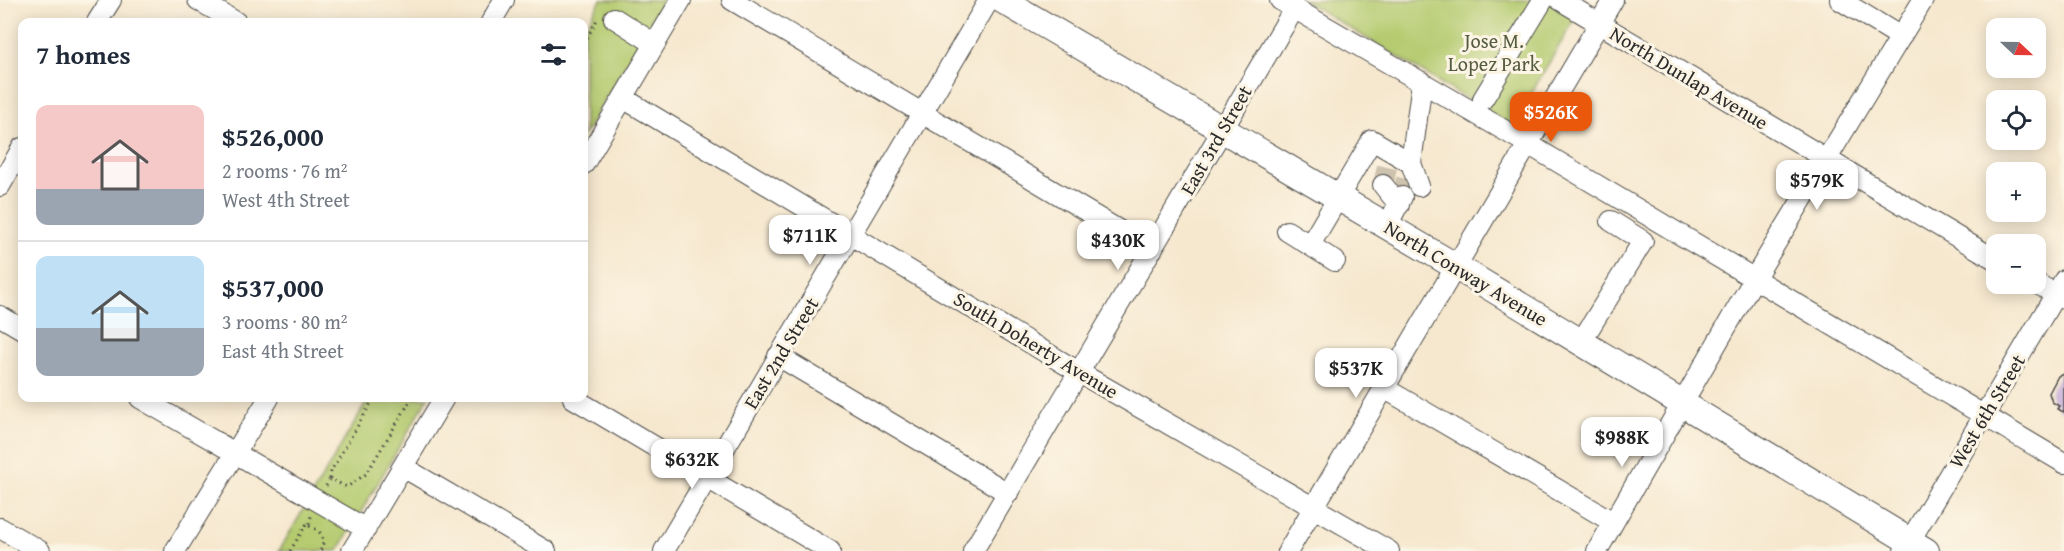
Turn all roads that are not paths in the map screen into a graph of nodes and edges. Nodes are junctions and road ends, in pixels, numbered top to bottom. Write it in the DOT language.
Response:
graph roads {
  1 [pos="111,0"];
  2 [pos="198,0"];
  3 [pos="504,0"];
  4 [pos="681,0"];
  5 [pos="732,0"];
  6 [pos="989,0"];
  7 [pos="1002,0"];
  8 [pos="1544,0"];
  9 [pos="1560,0"];
  10 [pos="1613,0"];
  11 [pos="1840,0"];
  12 [pos="1923,0"];
  13 [pos="1287,4"];
  14 [pos="100,18"];
  15 [pos="229,18"];
  16 [pos="493,18"];
  17 [pos="614,18"];
  18 [pos="1599,24"];
  19 [pos="1901,37"];
  20 [pos="655,44"];
  21 [pos="1422,82"];
  22 [pos="623,98"];
  23 [pos="1483,99"];
  24 [pos="922,114"];
  25 [pos="1223,129"];
  26 [pos="1528,144"];
  27 [pos="18,155"];
  28 [pos="588,157"];
  29 [pos="1826,161"];
  30 [pos="0,186"];
  31 [pos="1405,194"];
  32 [pos="1339,198"];
  33 [pos="1611,221"];
  34 [pos="1287,231"];
  35 [pos="851,234"];
  36 [pos="1310,245"];
  37 [pos="1152,250"];
  38 [pos="1986,254"];
  39 [pos="1335,261"];
  40 [pos="1455,266"];
  41 [pos="1754,279"];
  42 [pos="2046,286"];
  43 [pos="2061,291"];
  44 [pos="0,315"];
  45 [pos="18,326"];
  46 [pos="1581,342"];
  47 [pos="778,356"];
  48 [pos="1080,373"];
  49 [pos="1384,388"];
  50 [pos="147,402"];
  51 [pos="267,402"];
  52 [pos="442,402"];
  53 [pos="580,402"];
  54 [pos="1681,403"];
  55 [pos="1984,415"];
  56 [pos="235,453"];
  57 [pos="2064,463"];
  58 [pos="403,467"];
  59 [pos="707,477"];
  60 [pos="1008,493"];
  61 [pos="1315,506"];
  62 [pos="1613,522"];
  63 [pos="0,528"];
  64 [pos="366,529"];
  65 [pos="1914,548"];
  66 [pos="40,551"];
  67 [pos="175,551"];
  68 [pos="352,551"];
  69 [pos="546,551"];
  70 [pos="664,551"];
  71 [pos="830,551"];
  72 [pos="974,551"];
  73 [pos="1288,551"];
  74 [pos="1389,551"];
  75 [pos="1597,551"];
  1 -- 14 [label="street"];
  2 -- 15 [label="street"];
  3 -- 16 [label="street"];
  4 -- 20 [label="street"];
  5 -- 24 [label="street"];
  6 -- 24 [label="street, East 2nd Street"];
  7 -- 25 [label="main road, North Conway Avenue"];
  8 -- 23 [label="street"];
  9 -- 18 [label="street, North Dunlap Avenue"];
  10 -- 18 [label="street"];
  11 -- 19 [label="street"];
  12 -- 19 [label="street"];
  13 -- 21 [label="street"];
  13 -- 25 [label="street, East 3rd Street"];
  17 -- 20 [label="street"];
  18 -- 26 [label="street"];
  18 -- 29 [label="street, North Dunlap Avenue"];
  19 -- 29 [label="street"];
  20 -- 22 [label="street"];
  21 -- 26 [label="street"];
  21 -- 31 [label="street"];
  22 -- 28 [label="street"];
  22 -- 35 [label="street, South Doherty Avenue"];
  24 -- 35 [label="street, East 2nd Street"];
  24 -- 37 [label="street"];
  25 -- 32 [label="main road, North Conway Avenue"];
  25 -- 37 [label="street, East 3rd Street"];
  26 -- 40 [label="street"];
  26 -- 41 [label="street"];
  27 -- 30 [label="street"];
  29 -- 38 [label="street, North Dunlap Avenue"];
  29 -- 41 [label="street"];
  31 -- 31 [label="street"];
  31 -- 32 [label="main road, North Conway Avenue"];
  31 -- 32 [label="street"];
  31 -- 40 [label="main road, North Conway Avenue"];
  32 -- 36 [label="street"];
  33 -- 46 [label="street"];
  34 -- 36 [label="street"];
  35 -- 47 [label="street, East 2nd Street"];
  35 -- 48 [label="street, South Doherty Avenue"];
  36 -- 39 [label="street"];
  37 -- 48 [label="street, East 3rd Street"];
  40 -- 46 [label="main road, North Conway Avenue"];
  40 -- 49 [label="street"];
  41 -- 54 [label="street"];
  41 -- 55 [label="street"];
  42 -- 43 [label="street"];
  43 -- 55 [label="street, West 6th Street"];
  44 -- 45 [label="street"];
  46 -- 54 [label="main road, North Conway Avenue"];
  47 -- 59 [label="street, East 2nd Street"];
  47 -- 60 [label="street"];
  48 -- 60 [label="street, East 3rd Street"];
  48 -- 61 [label="street, South Doherty Avenue"];
  49 -- 61 [label="street"];
  49 -- 62 [label="street"];
  50 -- 56 [label="street"];
  51 -- 56 [label="street"];
  52 -- 58 [label="street"];
  53 -- 59 [label="street"];
  54 -- 62 [label="street"];
  54 -- 65 [label="main road, North Conway Avenue"];
  55 -- 57 [label="street"];
  55 -- 65 [label="street, West 6th Street"];
  56 -- 64 [label="street"];
  56 -- 67 [label="street"];
  58 -- 64 [label="street"];
  58 -- 69 [label="street"];
  59 -- 70 [label="street, East 2nd Street"];
  59 -- 71 [label="street"];
  60 -- 72 [label="street, East 3rd Street"];
  61 -- 73 [label="street"];
  61 -- 74 [label="street, South Doherty Avenue"];
  62 -- 75 [label="street"];
  63 -- 66 [label="street"];
  64 -- 68 [label="street"];
}
